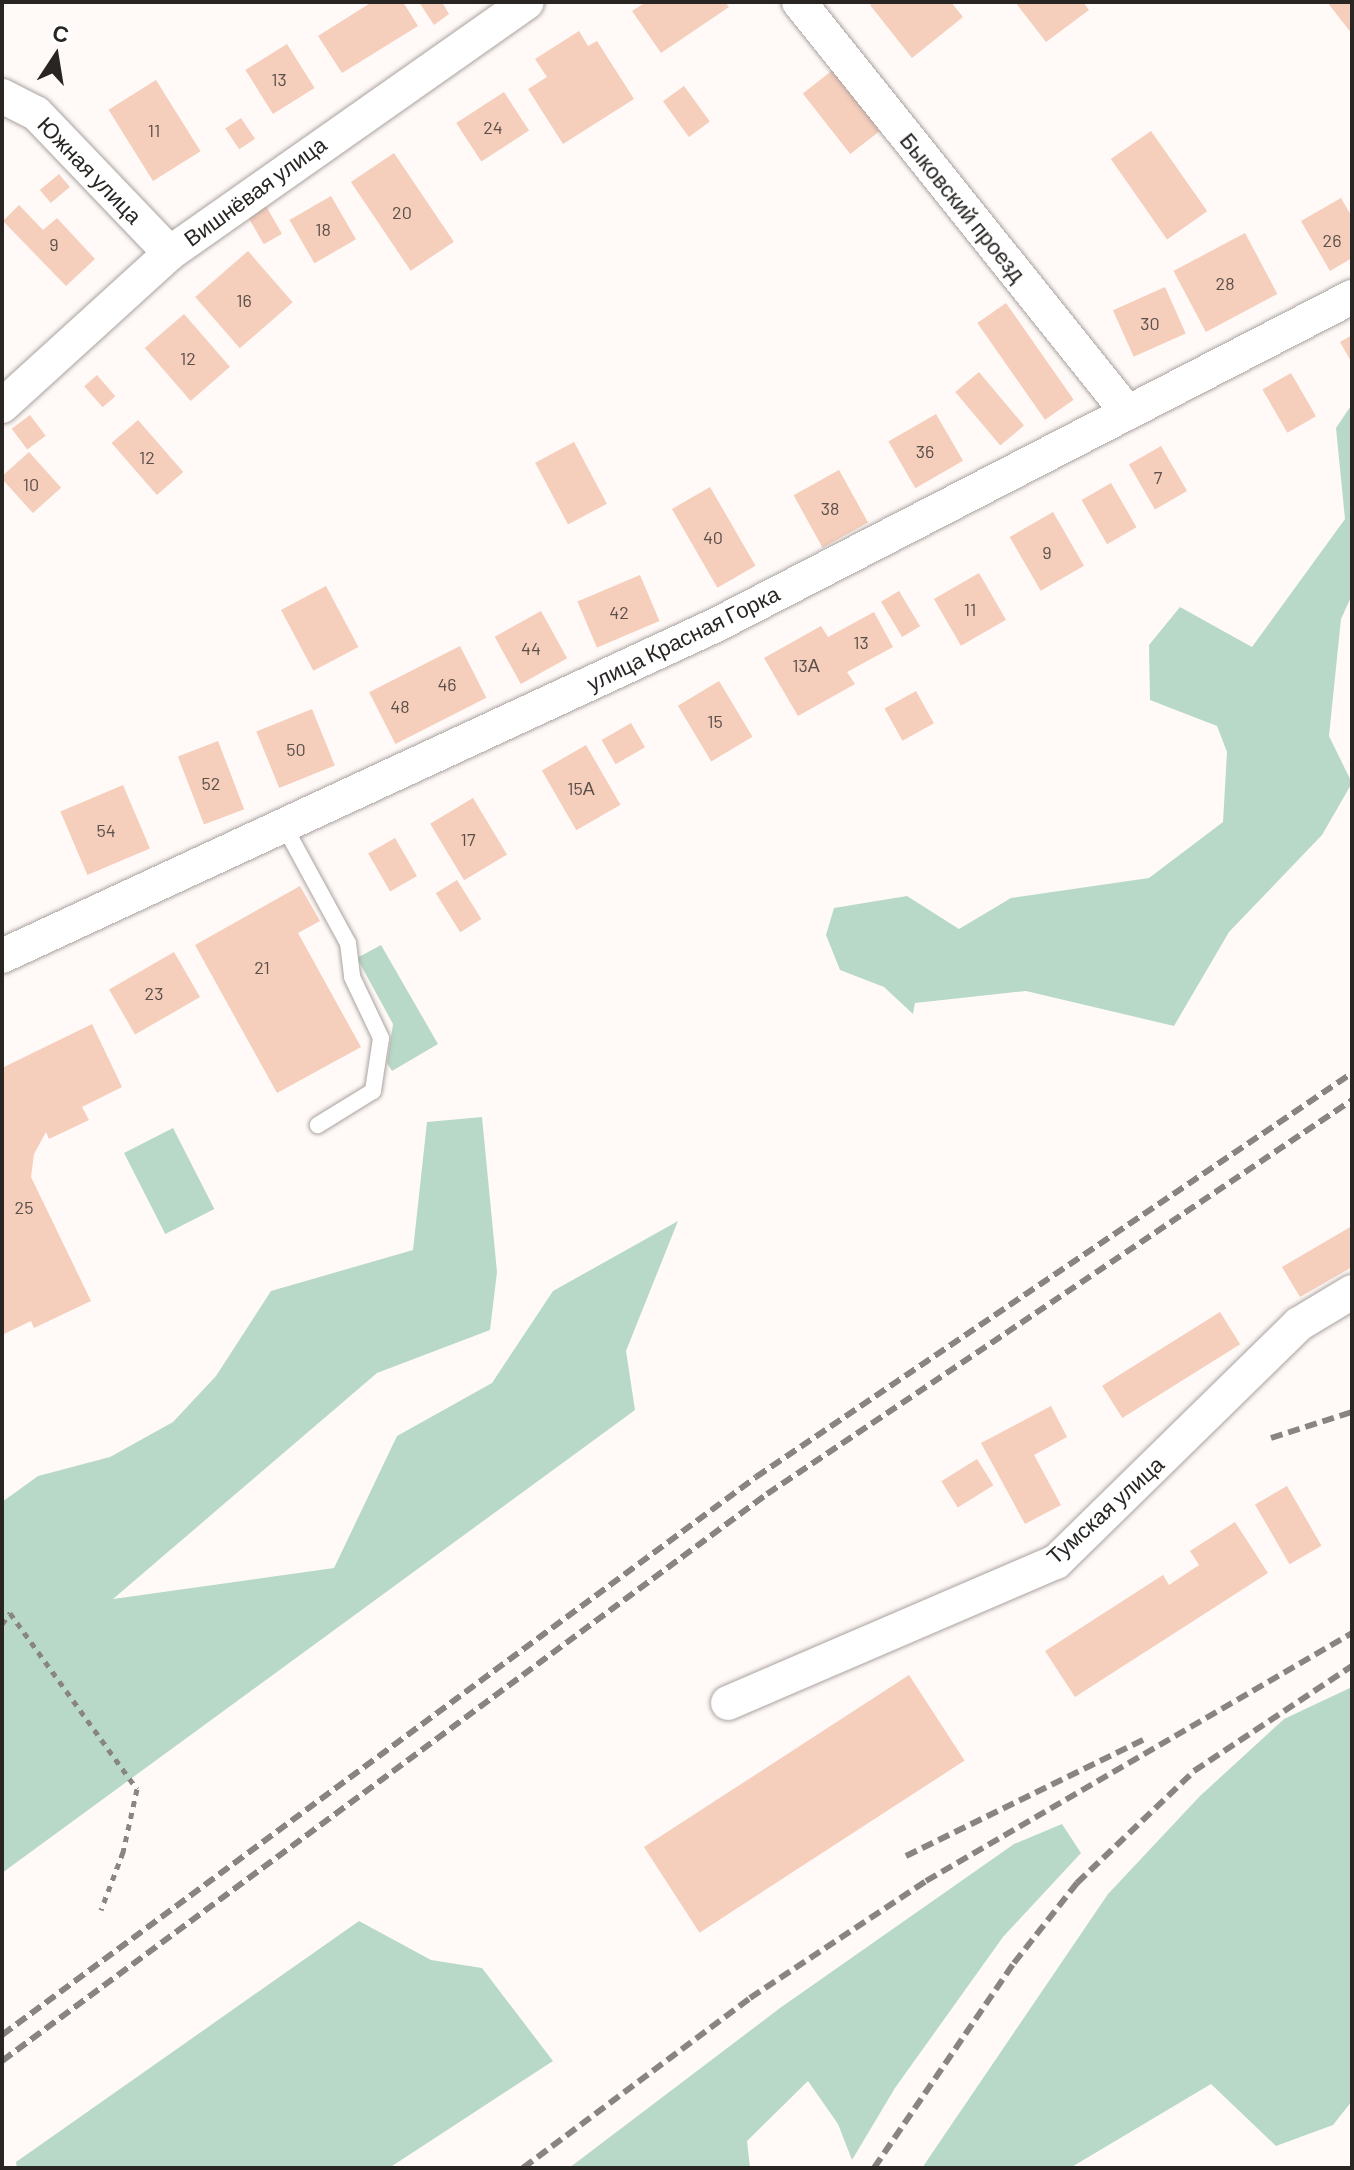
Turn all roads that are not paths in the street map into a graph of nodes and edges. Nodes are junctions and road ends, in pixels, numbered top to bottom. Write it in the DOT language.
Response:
graph roads {
  1 [pos="527,2"];
  2 [pos="799,2"];
  3 [pos="2,96"];
  4 [pos="170,253"];
  5 [pos="1352,297"];
  6 [pos="2,406"];
  7 [pos="1128,413"];
  8 [pos="283,824"];
  9 [pos="2,956"];
  10 [pos="318,1125"];
  11 [pos="1352,1292"];
  12 [pos="728,1703"];
  1 -- 4 [label="street, Вишнёвая улица"];
  2 -- 7 [label="street, Быковский проезд"];
  3 -- 4 [label="street, Южная улица"];
  4 -- 6 [label="street, Вишнёвая улица"];
  5 -- 7 [label="street, улица Красная Горка"];
  7 -- 8 [label="street, улица Красная Горка"];
  8 -- 9 [label="street, улица Красная Горка"];
  8 -- 10 [label="lane"];
  11 -- 12 [label="street, Тумская улица"];
}
